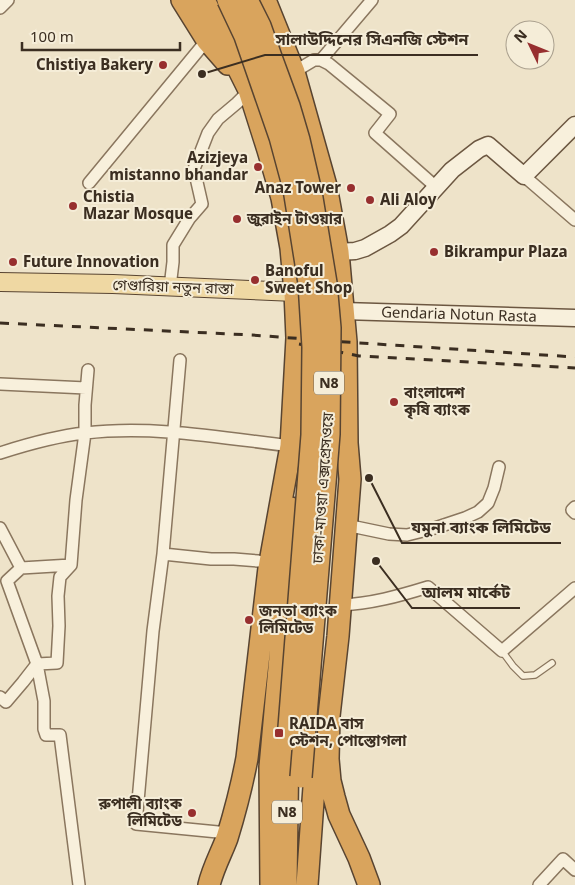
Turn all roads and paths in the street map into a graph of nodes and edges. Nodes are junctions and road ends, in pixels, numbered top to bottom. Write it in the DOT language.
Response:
graph roads {
  1 [pos="8,0"];
  2 [pos="182,0"];
  3 [pos="204,0"];
  4 [pos="228,0"];
  5 [pos="247,0"];
  6 [pos="265,0"];
  7 [pos="372,0"];
  8 [pos="0,8"];
  9 [pos="207,40"];
  10 [pos="321,60"];
  11 [pos="294,72"];
  12 [pos="246,85"];
  13 [pos="575,125"];
  14 [pos="524,176"];
  15 [pos="89,183"];
  16 [pos="436,187"];
  17 [pos="575,220"];
  18 [pos="338,252"];
  19 [pos="0,282"];
  20 [pos="170,287"];
  21 [pos="295,292"];
  22 [pos="343,311"];
  23 [pos="575,318"];
  24 [pos="180,360"];
  25 [pos="88,370"];
  26 [pos="0,384"];
  27 [pos="86,388"];
  28 [pos="174,432"];
  29 [pos="85,433"];
  30 [pos="347,443"];
  31 [pos="290,452"];
  32 [pos="0,454"];
  33 [pos="499,467"];
  34 [pos="575,507"];
  35 [pos="575,513"];
  36 [pos="346,525"];
  37 [pos="0,528"];
  38 [pos="163,554"];
  39 [pos="258,561"];
  40 [pos="71,565"];
  41 [pos="22,568"];
  42 [pos="575,588"];
  43 [pos="340,606"];
  44 [pos="502,651"];
  45 [pos="37,664"];
  46 [pos="552,664"];
  47 [pos="0,698"];
  48 [pos="288,740"];
  49 [pos="270,767"];
  50 [pos="301,777"];
  51 [pos="313,794"];
  52 [pos="228,833"];
  53 [pos="575,870"];
  54 [pos="79,885"];
  55 [pos="209,885"];
  56 [pos="224,885"];
  57 [pos="271,885"];
  58 [pos="286,885"];
  59 [pos="300,885"];
  60 [pos="307,885"];
  61 [pos="355,885"];
  62 [pos="369,885"];
  63 [pos="539,885"];
  1 -- 8 [label="street"];
  2 -- 9 [label="highway"];
  3 -- 12 [label="highway, N8"];
  4 -- 48 [label="highway, ঢাকা-মাওয়া এক্সপ্রেসওয়ে / N8, bridge"];
  5 -- 50 [label="highway, ঢাকা-মাওয়া এক্সপ্রেসওয়ে / N8, bridge"];
  6 -- 11 [label="highway, N8"];
  7 -- 10 [label="street"];
  9 -- 12 [label="highway"];
  9 -- 15 [label="street"];
  10 -- 11 [label="street"];
  10 -- 16 [label="street"];
  11 -- 12 [label="street"];
  11 -- 18 [label="highway, N8"];
  12 -- 20 [label="street"];
  12 -- 21 [label="highway, N8"];
  13 -- 14 [label="street"];
  14 -- 16 [label="street"];
  14 -- 17 [label="street"];
  16 -- 18 [label="street"];
  18 -- 21 [label="street"];
  18 -- 22 [label="highway, N8"];
  19 -- 20 [label="main road, গেণ্ডারিয়া নতুন রাস্তা"];
  20 -- 21 [label="main road, গেণ্ডারিয়া নতুন রাস্তা"];
  21 -- 22 [label="main road, গেণ্ডারিয়া নতুন রাস্তা"];
  21 -- 31 [label="highway, N8"];
  22 -- 23 [label="street, Gendaria Notun Rasta"];
  22 -- 30 [label="highway, N8"];
  24 -- 28 [label="street"];
  25 -- 27 [label="street"];
  26 -- 27 [label="street"];
  27 -- 29 [label="street"];
  28 -- 29 [label="street"];
  28 -- 31 [label="street"];
  28 -- 38 [label="street"];
  29 -- 32 [label="street"];
  29 -- 40 [label="street"];
  30 -- 36 [label="highway, N8"];
  30 -- 51 [label="highway"];
  31 -- 49 [label="highway"];
  31 -- 52 [label="highway, N8"];
  33 -- 36 [label="street"];
  34 -- 35 [label="street"];
  36 -- 43 [label="highway, N8"];
  37 -- 41 [label="street"];
  38 -- 39 [label="street"];
  38 -- 52 [label="street"];
  40 -- 41 [label="street"];
  40 -- 45 [label="street"];
  41 -- 45 [label="street"];
  42 -- 44 [label="street"];
  43 -- 44 [label="street"];
  43 -- 62 [label="highway, N8"];
  44 -- 46 [label="lane"];
  45 -- 47 [label="street"];
  45 -- 54 [label="street"];
  48 -- 49 [label="highway"];
  48 -- 58 [label="highway, N8"];
  49 -- 56 [label="highway"];
  49 -- 57 [label="highway"];
  50 -- 51 [label="highway"];
  50 -- 59 [label="highway, N8"];
  51 -- 60 [label="highway"];
  51 -- 61 [label="highway"];
  52 -- 55 [label="highway, N8"];
  53 -- 63 [label="street"];
}
